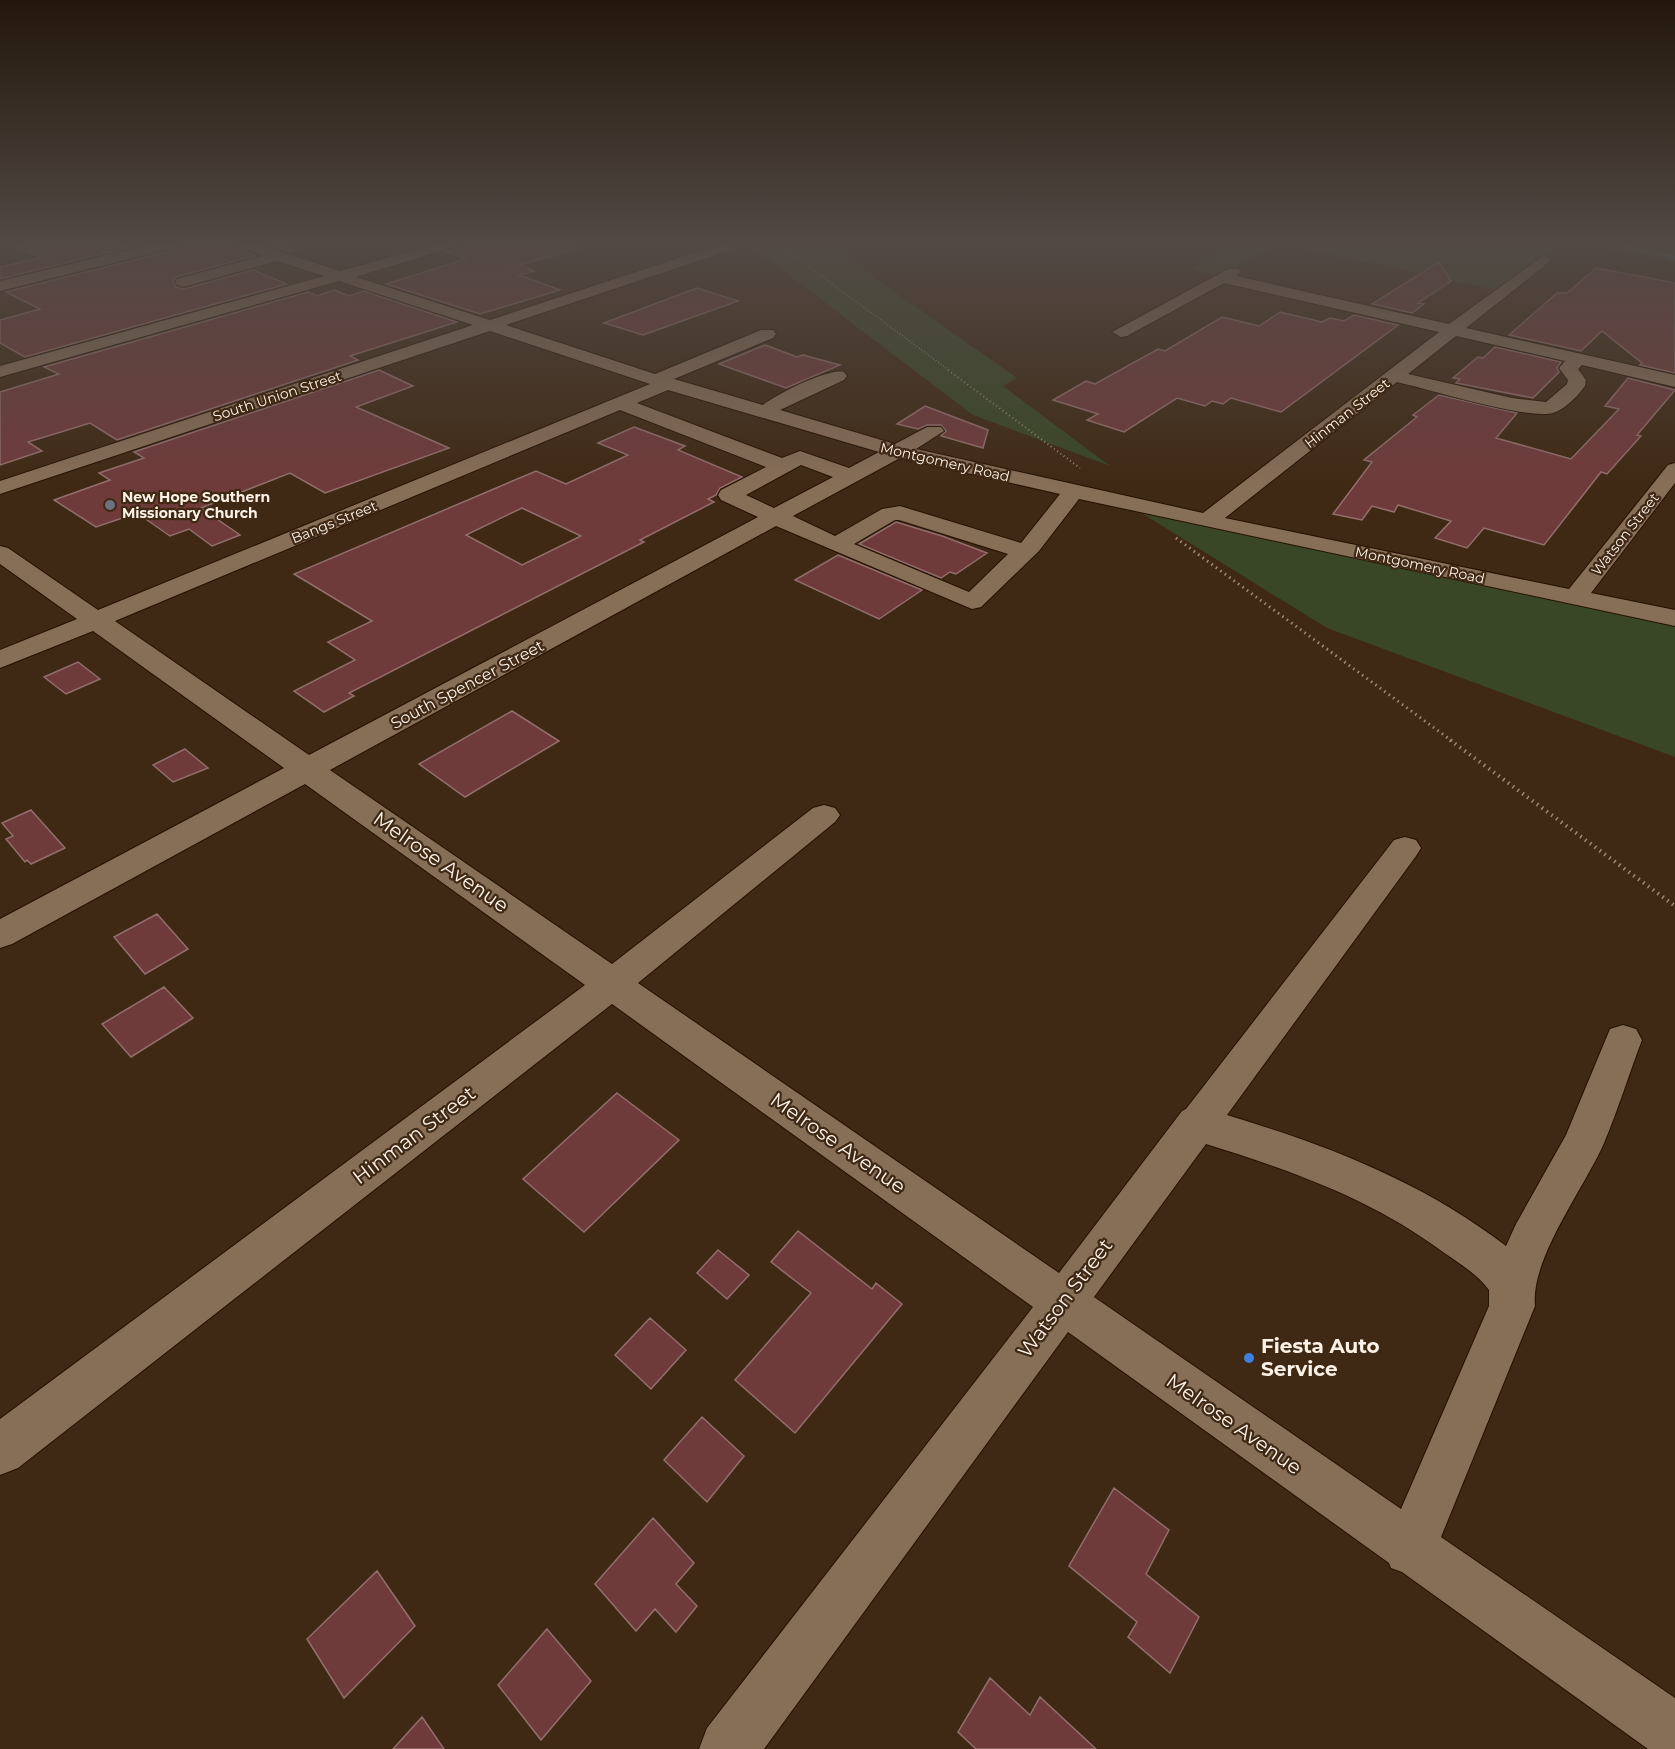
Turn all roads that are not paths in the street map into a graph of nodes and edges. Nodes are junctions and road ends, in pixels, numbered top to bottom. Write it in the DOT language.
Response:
graph roads {
  1 [pos="175,323"];
  2 [pos="483,323"];
  3 [pos="497,323"];
  4 [pos="1139,323"];
  5 [pos="1423,323"];
  6 [pos="1462,323"];
  7 [pos="490,325"];
  8 [pos="1453,330"];
  9 [pos="1121,332"];
  10 [pos="767,334"];
  11 [pos="1578,359"];
  12 [pos="0,372"];
  13 [pos="838,376"];
  14 [pos="1395,376"];
  15 [pos="1675,381"];
  16 [pos="662,382"];
  17 [pos="759,388"];
  18 [pos="787,398"];
  19 [pos="622,404"];
  20 [pos="765,413"];
  21 [pos="934,431"];
  22 [pos="897,451"];
  23 [pos="784,466"];
  24 [pos="1675,469"];
  25 [pos="851,476"];
  26 [pos="1077,481"];
  27 [pos="0,488"];
  28 [pos="776,516"];
  29 [pos="1207,521"];
  30 [pos="836,545"];
  31 [pos="1025,552"];
  32 [pos="0,554"];
  33 [pos="1575,598"];
  34 [pos="1675,618"];
  35 [pos="97,620"];
  36 [pos="0,660"];
  37 [pos="309,769"];
  38 [pos="824,815"];
  39 [pos="1405,848"];
  40 [pos="0,935"];
  41 [pos="613,983"];
  42 [pos="1623,1040"];
  43 [pos="1196,1123"];
  44 [pos="1511,1288"];
  45 [pos="1062,1302"];
  46 [pos="0,1450"];
  47 [pos="1410,1548"];
  48 [pos="1675,1734"];
  49 [pos="728,1749"];
  1 -- 12 [label="street"];
  2 -- 7 [label="street, Montgomery Road"];
  3 -- 7 [label="street, South Union Street"];
  4 -- 9 [label="street"];
  5 -- 8 [label="street"];
  6 -- 8 [label="street, Hinman Street"];
  7 -- 16 [label="street, Montgomery Road"];
  7 -- 27 [label="street, South Union Street"];
  8 -- 11 [label="street"];
  8 -- 14 [label="street, Hinman Street"];
  10 -- 16 [label="street, Bangs Street"];
  11 -- 14 [label="street"];
  11 -- 15 [label="street"];
  13 -- 18 [label="street"];
  14 -- 29 [label="street, Hinman Street"];
  16 -- 19 [label="street, Bangs Street"];
  16 -- 20 [label="street, Montgomery Road"];
  17 -- 18 [label="street"];
  18 -- 20 [label="street"];
  19 -- 23 [label="street"];
  19 -- 35 [label="street, Bangs Street"];
  20 -- 22 [label="street, Montgomery Road"];
  21 -- 22 [label="street, South Spencer Street"];
  22 -- 25 [label="street, South Spencer Street"];
  22 -- 26 [label="street, Montgomery Road"];
  23 -- 25 [label="street"];
  23 -- 28 [label="street"];
  24 -- 33 [label="street, Watson Street"];
  25 -- 28 [label="street, South Spencer Street"];
  26 -- 29 [label="street, Montgomery Road"];
  26 -- 31 [label="street"];
  28 -- 30 [label="street"];
  28 -- 37 [label="street, South Spencer Street"];
  29 -- 33 [label="street, Montgomery Road"];
  30 -- 31 [label="street"];
  30 -- 31 [label="street"];
  32 -- 35 [label="street, Melrose Avenue"];
  33 -- 34 [label="street, Montgomery Road"];
  35 -- 36 [label="street, Bangs Street"];
  35 -- 37 [label="street, Melrose Avenue"];
  37 -- 40 [label="street, South Spencer Street"];
  37 -- 41 [label="street, Melrose Avenue"];
  38 -- 41 [label="street, Hinman Street"];
  39 -- 43 [label="street, Watson Street"];
  41 -- 45 [label="street, Melrose Avenue"];
  41 -- 46 [label="street, Hinman Street"];
  42 -- 44 [label="street"];
  43 -- 44 [label="street"];
  43 -- 45 [label="street, Watson Street"];
  44 -- 47 [label="street"];
  45 -- 47 [label="street, Melrose Avenue"];
  45 -- 49 [label="street, Watson Street"];
  47 -- 48 [label="street, Melrose Avenue"];
}
